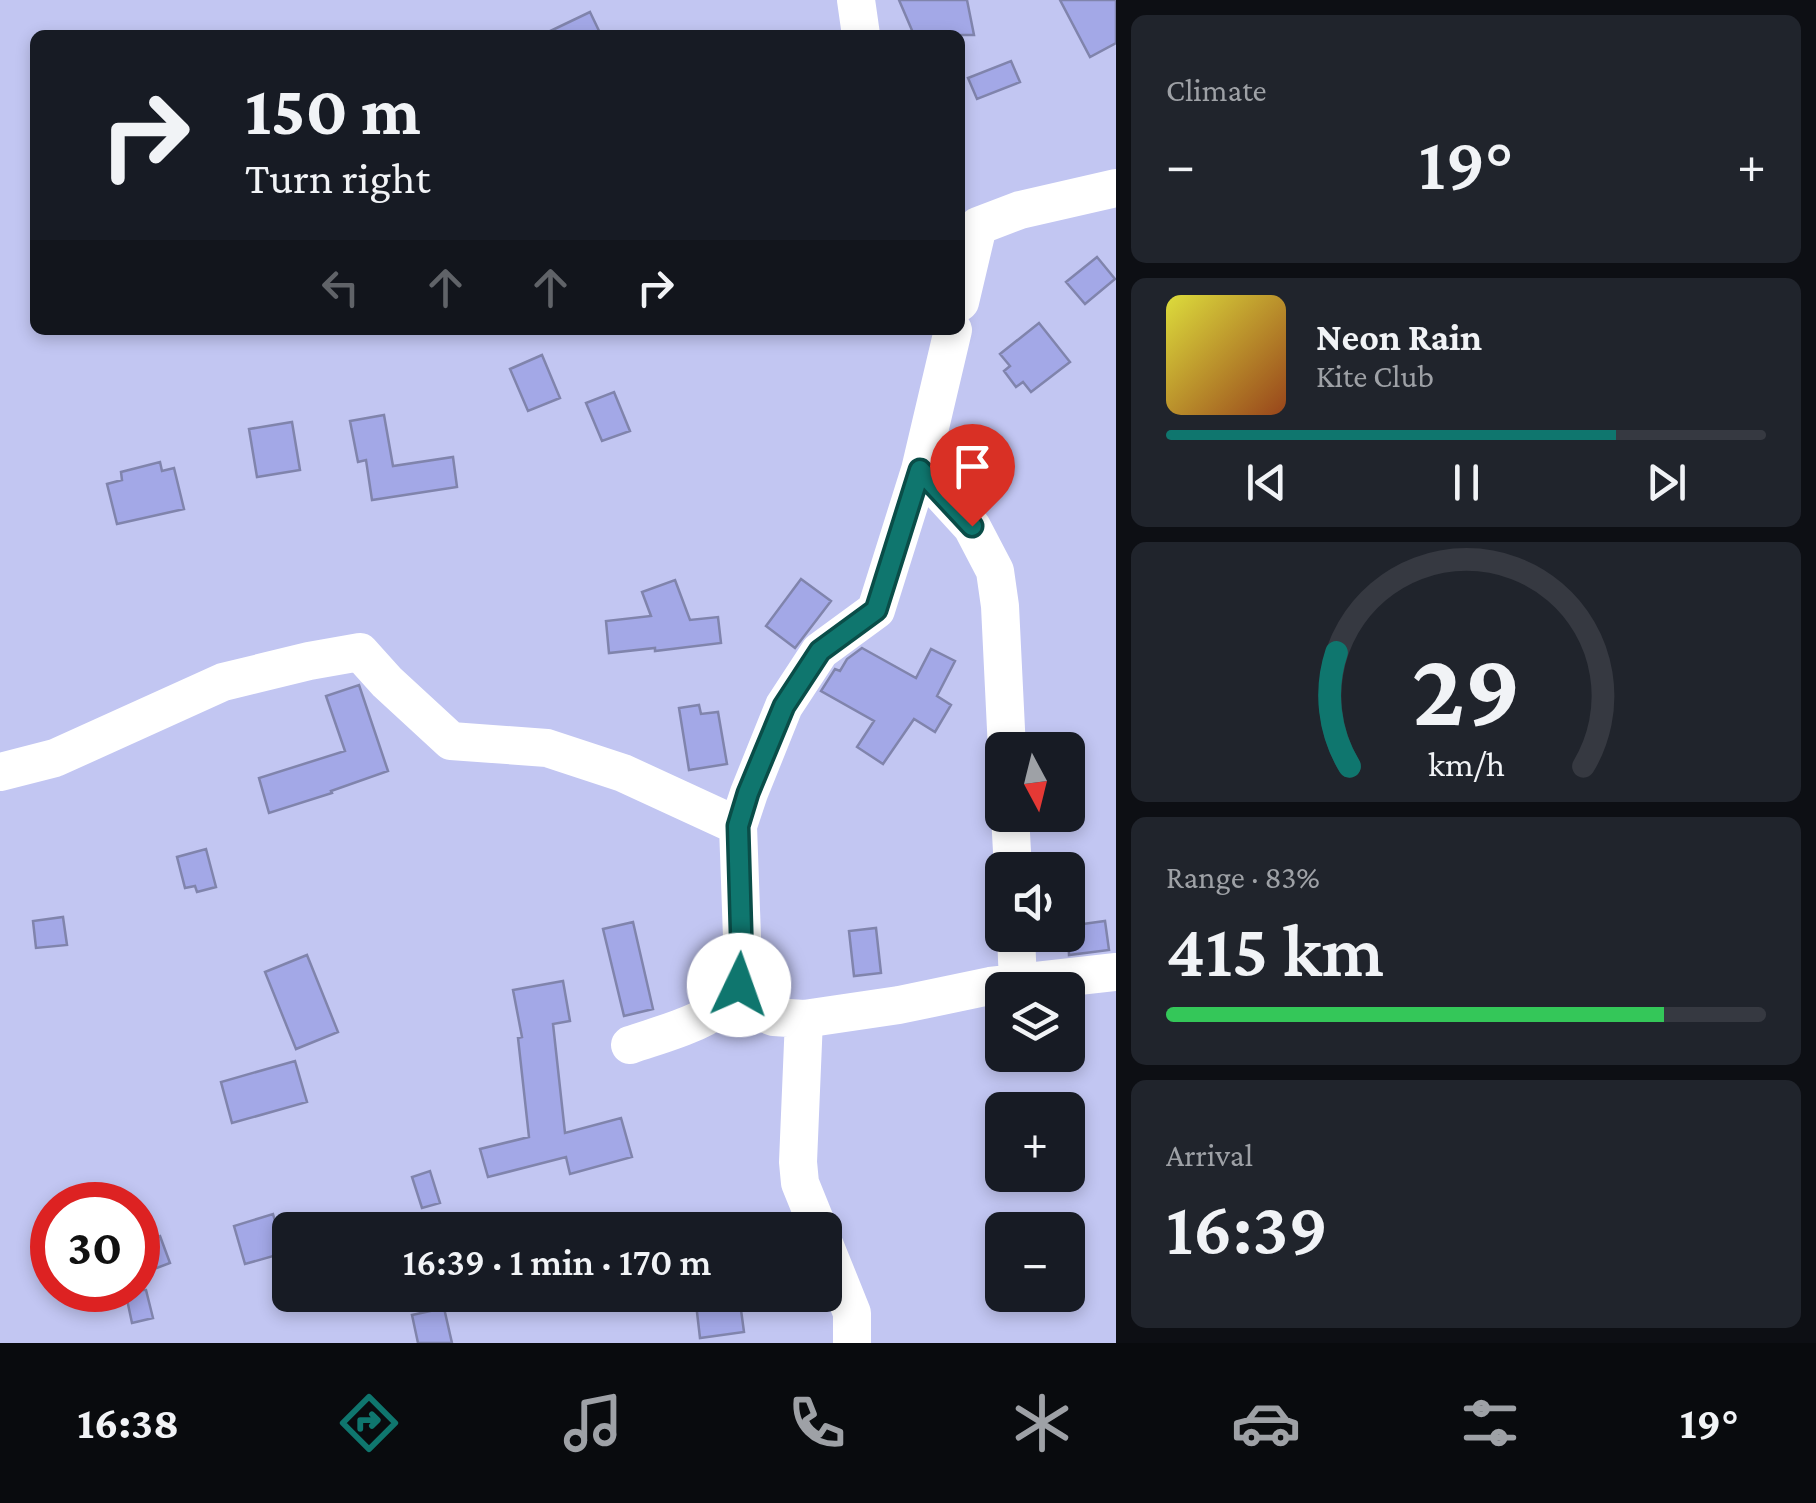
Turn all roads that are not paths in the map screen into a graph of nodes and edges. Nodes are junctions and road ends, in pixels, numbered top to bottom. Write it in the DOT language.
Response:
graph roads {
  1 [pos="856,0"];
  2 [pos="859,30"];
  3 [pos="1116,188"];
  4 [pos="969,214"];
  5 [pos="965,253"];
  6 [pos="953,335"];
  7 [pos="920,470"];
  8 [pos="1006,732"];
  9 [pos="0,772"];
  10 [pos="738,826"];
  11 [pos="1116,972"];
  12 [pos="1085,975"];
  13 [pos="739,985"];
  14 [pos="985,987"];
  15 [pos="804,1019"];
  16 [pos="630,1046"];
  17 [pos="812,1212"];
  18 [pos="842,1288"];
  19 [pos="852,1343"];
  1 -- 2 [label="street"];
  3 -- 4 [label="street"];
  4 -- 5 [label="street"];
  6 -- 7 [label="street"];
  7 -- 8 [label="street"];
  7 -- 10 [label="street"];
  9 -- 10 [label="street"];
  10 -- 13 [label="street"];
  11 -- 12 [label="street"];
  13 -- 15 [label="street"];
  13 -- 16 [label="street"];
  14 -- 15 [label="street"];
  15 -- 17 [label="street"];
  18 -- 19 [label="street"];
}
